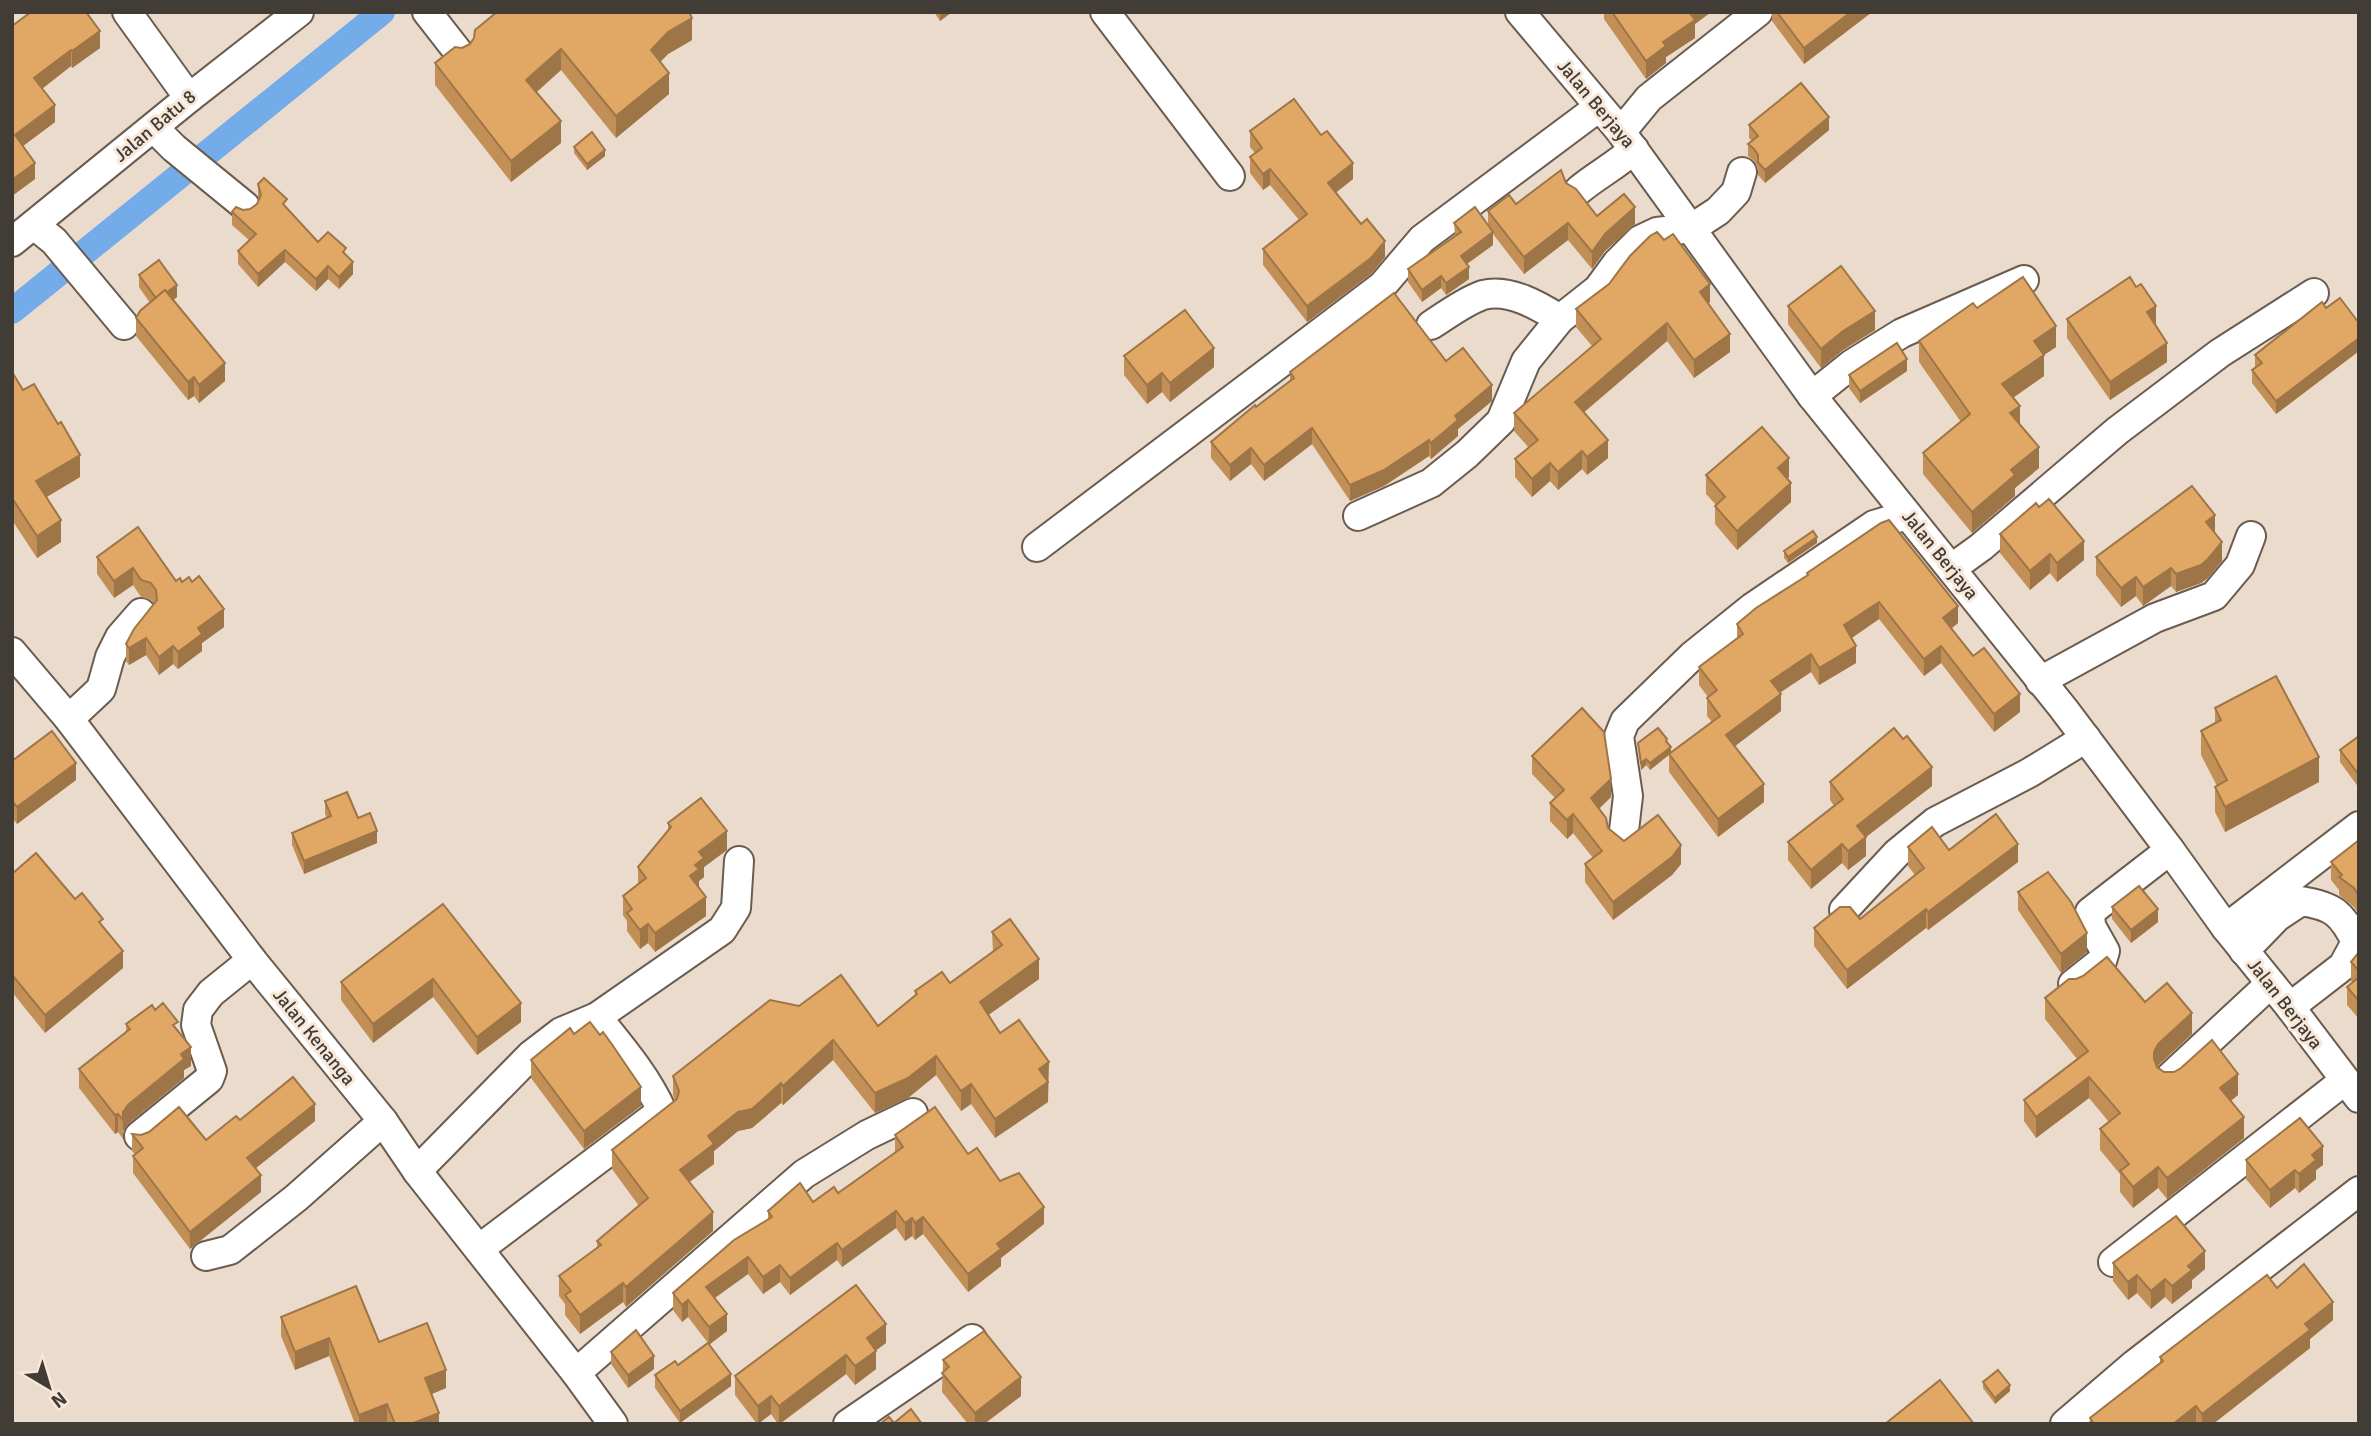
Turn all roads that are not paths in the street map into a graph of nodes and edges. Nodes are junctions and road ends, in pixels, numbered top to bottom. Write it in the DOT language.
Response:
graph roads {
  1 [pos="127,12"];
  2 [pos="299,12"];
  3 [pos="1105,12"];
  4 [pos="1520,12"];
  5 [pos="1758,12"];
  6 [pos="430,16"];
  7 [pos="459,53"];
  8 [pos="189,98"];
  9 [pos="1599,107"];
  10 [pos="155,128"];
  11 [pos="1627,140"];
  12 [pos="1742,172"];
  13 [pos="1230,176"];
  14 [pos="1579,190"];
  15 [pos="245,206"];
  16 [pos="1692,228"];
  17 [pos="44,233"];
  18 [pos="12,242"];
  19 [pos="2024,280"];
  20 [pos="2315,293"];
  21 [pos="1560,319"];
  22 [pos="124,325"];
  23 [pos="1431,325"];
  24 [pos="1812,396"];
  25 [pos="1907,515"];
  26 [pos="1358,516"];
  27 [pos="2251,536"];
  28 [pos="1037,547"];
  29 [pos="1952,568"];
  30 [pos="141,613"];
  31 [pos="12,652"];
  32 [pos="21,679"];
  33 [pos="2040,681"];
  34 [pos="69,719"];
  35 [pos="2086,738"];
  36 [pos="2359,826"];
  37 [pos="1623,839"];
  38 [pos="2170,850"];
  39 [pos="739,862"];
  40 [pos="1844,910"];
  41 [pos="2225,928"];
  42 [pos="2244,951"];
  43 [pos="252,960"];
  44 [pos="2073,984"];
  45 [pos="2270,984"];
  46 [pos="2290,1007"];
  47 [pos="597,1017"];
  48 [pos="2170,1077"];
  49 [pos="2352,1090"];
  50 [pos="913,1113"];
  51 [pos="383,1121"];
  52 [pos="139,1136"];
  53 [pos="417,1171"];
  54 [pos="2359,1191"];
  55 [pos="479,1249"];
  56 [pos="206,1256"];
  57 [pos="2113,1262"];
  58 [pos="972,1339"];
  59 [pos="576,1373"];
  60 [pos="613,1424"];
  61 [pos="848,1424"];
  62 [pos="2066,1424"];
  1 -- 8 [label="street"];
  2 -- 8 [label="street, Jalan Batu 8"];
  3 -- 13 [label="street"];
  4 -- 9 [label="street, Jalan Berjaya"];
  5 -- 11 [label="street"];
  6 -- 7 [label="street"];
  8 -- 10 [label="street, Jalan Batu 8"];
  9 -- 11 [label="street, Jalan Berjaya"];
  9 -- 28 [label="street"];
  10 -- 15 [label="street"];
  10 -- 17 [label="street, Jalan Batu 8"];
  11 -- 14 [label="street"];
  11 -- 16 [label="street, Jalan Berjaya"];
  12 -- 16 [label="street"];
  16 -- 21 [label="street"];
  16 -- 24 [label="street, Jalan Berjaya"];
  17 -- 18 [label="street, Jalan Batu 8"];
  17 -- 22 [label="street"];
  19 -- 24 [label="street"];
  20 -- 29 [label="street"];
  21 -- 23 [label="street"];
  21 -- 26 [label="street"];
  24 -- 25 [label="street, Jalan Berjaya"];
  25 -- 29 [label="street, Jalan Berjaya"];
  25 -- 37 [label="street"];
  27 -- 33 [label="street"];
  29 -- 33 [label="street, Jalan Berjaya"];
  30 -- 34 [label="street"];
  31 -- 32 [label="street, Jalan Kenanga"];
  32 -- 34 [label="street, Jalan Kenanga"];
  33 -- 35 [label="street, Jalan Berjaya"];
  34 -- 43 [label="street, Jalan Kenanga"];
  35 -- 38 [label="street, Jalan Berjaya"];
  35 -- 40 [label="street"];
  36 -- 41 [label="street"];
  38 -- 41 [label="street, Jalan Berjaya"];
  38 -- 44 [label="street"];
  39 -- 47 [label="street"];
  41 -- 42 [label="street, Jalan Berjaya"];
  42 -- 45 [label="street, Jalan Berjaya"];
  42 -- 46 [label="street"];
  43 -- 51 [label="street, Jalan Kenanga"];
  43 -- 52 [label="street"];
  45 -- 46 [label="street, Jalan Berjaya"];
  45 -- 48 [label="street"];
  46 -- 49 [label="street, Jalan Berjaya"];
  47 -- 53 [label="street"];
  47 -- 55 [label="street"];
  49 -- 57 [label="street"];
  50 -- 59 [label="street"];
  51 -- 53 [label="street, Jalan Kenanga"];
  51 -- 56 [label="street"];
  53 -- 55 [label="street, Jalan Kenanga"];
  54 -- 62 [label="street"];
  55 -- 59 [label="street, Jalan Kenanga"];
  58 -- 61 [label="street"];
  59 -- 60 [label="street, Jalan Kenanga"];
}
